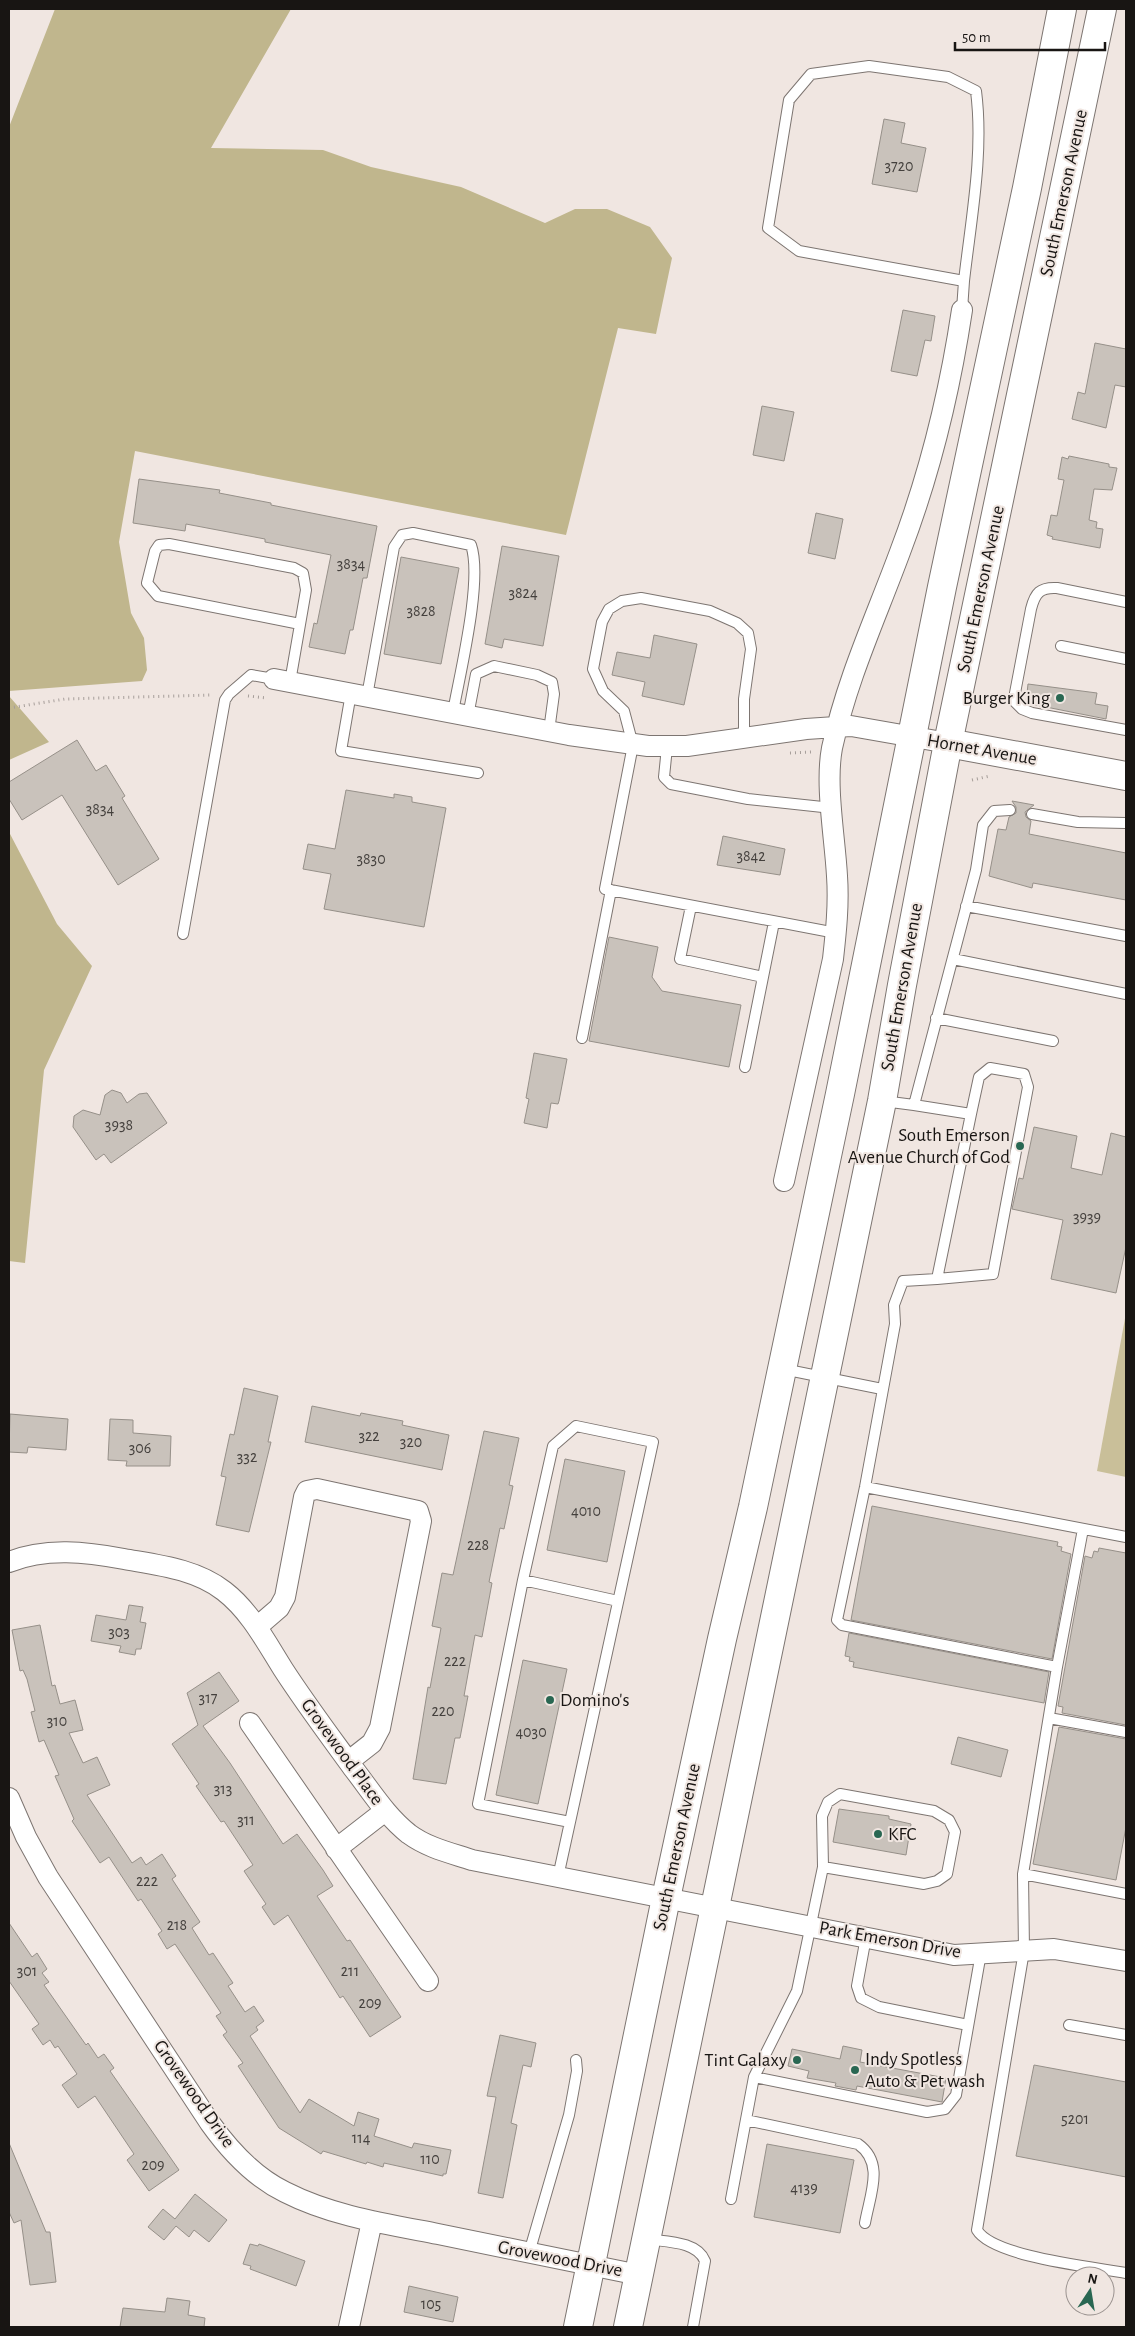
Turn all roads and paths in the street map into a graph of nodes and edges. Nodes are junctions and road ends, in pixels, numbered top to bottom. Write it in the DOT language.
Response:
graph roads {
  1 [pos="1062,9"];
  2 [pos="1102,9"];
  3 [pos="964,281"];
  4 [pos="962,310"];
  5 [pos="1126,602"];
  6 [pos="300,624"];
  7 [pos="1061,646"];
  8 [pos="1126,659"];
  9 [pos="282,680"];
  10 [pos="359,695"];
  11 [pos="460,714"];
  12 [pos="838,727"];
  13 [pos="1126,730"];
  14 [pos="549,731"];
  15 [pos="912,737"];
  16 [pos="744,738"];
  17 [pos="948,743"];
  18 [pos="633,745"];
  19 [pos="668,747"];
  20 [pos="478,773"];
  21 [pos="1126,776"];
  22 [pos="832,808"];
  23 [pos="1010,810"];
  24 [pos="1032,814"];
  25 [pos="1126,820"];
  26 [pos="611,890"];
  27 [pos="691,906"];
  28 [pos="966,906"];
  29 [pos="774,922"];
  30 [pos="836,933"];
  31 [pos="184,934"];
  32 [pos="1126,936"];
  33 [pos="954,959"];
  34 [pos="763,976"];
  35 [pos="1126,994"];
  36 [pos="936,1018"];
  37 [pos="582,1038"];
  38 [pos="1053,1041"];
  39 [pos="745,1066"];
  40 [pos="882,1101"];
  41 [pos="914,1105"];
  42 [pos="971,1114"];
  43 [pos="784,1182"];
  44 [pos="937,1279"];
  45 [pos="782,1368"];
  46 [pos="824,1377"];
  47 [pos="882,1389"];
  48 [pos="865,1487"];
  49 [pos="1083,1529"];
  50 [pos="1126,1537"];
  51 [pos="9,1562"];
  52 [pos="523,1580"];
  53 [pos="618,1601"];
  54 [pos="257,1627"];
  55 [pos="1057,1667"];
  56 [pos="1049,1718"];
  57 [pos="250,1723"];
  58 [pos="1126,1732"];
  59 [pos="348,1761"];
  60 [pos="9,1798"];
  61 [pos="385,1811"];
  62 [pos="570,1822"];
  63 [pos="336,1849"];
  64 [pos="823,1867"];
  65 [pos="1023,1874"];
  66 [pos="558,1877"];
  67 [pos="1126,1894"];
  68 [pos="666,1898"];
  69 [pos="715,1908"];
  70 [pos="810,1926"];
  71 [pos="866,1937"];
  72 [pos="1024,1951"];
  73 [pos="981,1953"];
  74 [pos="1126,1961"];
  75 [pos="428,1981"];
  76 [pos="968,2025"];
  77 [pos="1069,2025"];
  78 [pos="1126,2035"];
  79 [pos="576,2060"];
  80 [pos="754,2077"];
  81 [pos="746,2120"];
  82 [pos="731,2200"];
  83 [pos="372,2221"];
  84 [pos="865,2222"];
  85 [pos="646,2239"];
  86 [pos="529,2253"];
  87 [pos="591,2265"];
  88 [pos="1126,2273"];
  89 [pos="638,2275"];
  90 [pos="349,2327"];
  91 [pos="578,2327"];
  92 [pos="628,2327"];
  93 [pos="693,2327"];
  1 -- 15 [label="main road, South Emerson Avenue"];
  2 -- 17 [label="main road, South Emerson Avenue"];
  3 -- 3 [label="lane"];
  3 -- 4 [label="lane"];
  4 -- 12 [label="street"];
  5 -- 13 [label="lane"];
  6 -- 6 [label="lane"];
  6 -- 9 [label="lane"];
  7 -- 8 [label="lane"];
  9 -- 10 [label="street"];
  9 -- 31 [label="lane"];
  10 -- 11 [label="street"];
  10 -- 11 [label="lane"];
  10 -- 20 [label="lane"];
  11 -- 14 [label="street"];
  11 -- 14 [label="lane"];
  12 -- 15 [label="street, Hornet Avenue"];
  12 -- 16 [label="street, Hornet Avenue"];
  12 -- 22 [label="street"];
  14 -- 18 [label="street"];
  15 -- 17 [label="street, Hornet Avenue"];
  15 -- 45 [label="main road, South Emerson Avenue"];
  16 -- 18 [label="lane"];
  16 -- 19 [label="street"];
  17 -- 21 [label="main road, Hornet Avenue"];
  17 -- 40 [label="main road, South Emerson Avenue"];
  18 -- 19 [label="street"];
  18 -- 26 [label="lane"];
  19 -- 22 [label="lane"];
  22 -- 30 [label="street"];
  23 -- 28 [label="lane"];
  24 -- 25 [label="lane"];
  26 -- 27 [label="lane"];
  26 -- 37 [label="lane"];
  27 -- 29 [label="lane"];
  27 -- 34 [label="lane"];
  28 -- 32 [label="lane"];
  28 -- 33 [label="lane"];
  29 -- 30 [label="lane"];
  29 -- 34 [label="lane"];
  30 -- 43 [label="street"];
  33 -- 35 [label="lane"];
  33 -- 36 [label="lane"];
  34 -- 39 [label="lane"];
  36 -- 38 [label="lane"];
  36 -- 41 [label="lane"];
  40 -- 41 [label="lane"];
  40 -- 46 [label="main road, South Emerson Avenue"];
  41 -- 42 [label="lane"];
  42 -- 44 [label="lane"];
  42 -- 44 [label="lane"];
  44 -- 47 [label="lane"];
  45 -- 46 [label="lane"];
  45 -- 68 [label="main road, South Emerson Avenue"];
  46 -- 47 [label="lane"];
  46 -- 69 [label="main road, South Emerson Avenue"];
  47 -- 48 [label="lane"];
  48 -- 49 [label="lane"];
  48 -- 55 [label="lane"];
  49 -- 50 [label="lane"];
  49 -- 55 [label="lane"];
  51 -- 54 [label="street, Grovewood Place"];
  52 -- 53 [label="lane"];
  52 -- 53 [label="lane"];
  52 -- 62 [label="lane"];
  53 -- 62 [label="lane"];
  54 -- 59 [label="street, Grovewood Place"];
  54 -- 59 [label="street"];
  55 -- 56 [label="lane"];
  56 -- 58 [label="lane"];
  56 -- 65 [label="lane"];
  57 -- 63 [label="street"];
  59 -- 61 [label="street, Grovewood Place"];
  60 -- 83 [label="street, Grovewood Drive"];
  61 -- 63 [label="street"];
  61 -- 66 [label="street, Grovewood Place"];
  62 -- 66 [label="lane"];
  63 -- 75 [label="street"];
  64 -- 64 [label="lane"];
  64 -- 70 [label="lane"];
  65 -- 67 [label="lane"];
  65 -- 72 [label="lane"];
  66 -- 68 [label="street, Grovewood Place"];
  68 -- 69 [label="street, Grovewood Place"];
  68 -- 87 [label="main road, South Emerson Avenue"];
  69 -- 70 [label="street, Park Emerson Drive"];
  69 -- 85 [label="main road, South Emerson Avenue"];
  70 -- 71 [label="street, Park Emerson Drive"];
  70 -- 80 [label="lane"];
  71 -- 73 [label="street, Park Emerson Drive"];
  71 -- 76 [label="lane"];
  72 -- 73 [label="street, Park Emerson Drive"];
  72 -- 74 [label="street, Park Emerson Drive"];
  72 -- 88 [label="lane"];
  73 -- 76 [label="lane"];
  76 -- 80 [label="lane"];
  77 -- 78 [label="lane"];
  79 -- 86 [label="lane"];
  80 -- 81 [label="lane"];
  81 -- 82 [label="lane"];
  81 -- 84 [label="lane"];
  83 -- 86 [label="street, Grovewood Drive"];
  83 -- 90 [label="street"];
  85 -- 89 [label="main road, South Emerson Avenue"];
  85 -- 93 [label="lane"];
  86 -- 87 [label="street, Grovewood Drive"];
  87 -- 89 [label="street, Grovewood Drive"];
  87 -- 91 [label="main road, South Emerson Avenue"];
  89 -- 92 [label="main road, South Emerson Avenue"];
}
